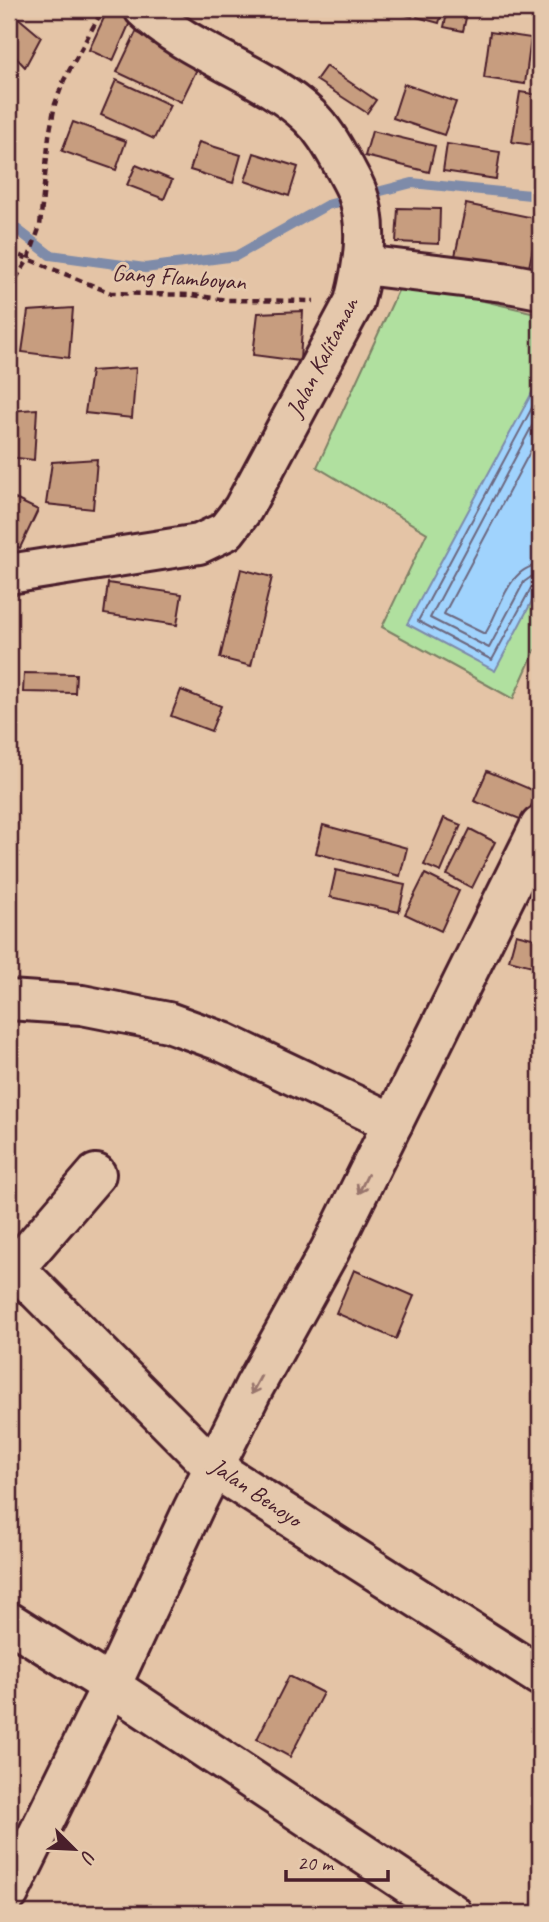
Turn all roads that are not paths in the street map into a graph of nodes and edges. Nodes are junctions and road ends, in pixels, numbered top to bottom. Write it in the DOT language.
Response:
graph roads {
  1 [pos="144,9"];
  2 [pos="364,250"];
  3 [pos="540,289"];
  4 [pos="9,574"];
  5 [pos="540,826"];
  6 [pos="9,1000"];
  7 [pos="393,1123"];
  8 [pos="96,1174"];
  9 [pos="12,1265"];
  10 [pos="214,1468"];
  11 [pos="9,1622"];
  12 [pos="540,1676"];
  13 [pos="111,1686"];
  14 [pos="9,1893"];
  15 [pos="452,1913"];
  1 -- 2 [label="street, Jalan Kalitaman"];
  2 -- 3 [label="street"];
  2 -- 4 [label="street, Jalan Kalitaman"];
  5 -- 7 [label="street"];
  6 -- 7 [label="street"];
  7 -- 10 [label="street, one-way"];
  8 -- 9 [label="street"];
  9 -- 10 [label="street, Jalan Benoyo"];
  10 -- 12 [label="street, Jalan Benoyo"];
  10 -- 13 [label="street"];
  11 -- 13 [label="street"];
  13 -- 14 [label="street"];
  13 -- 15 [label="street"];
}
